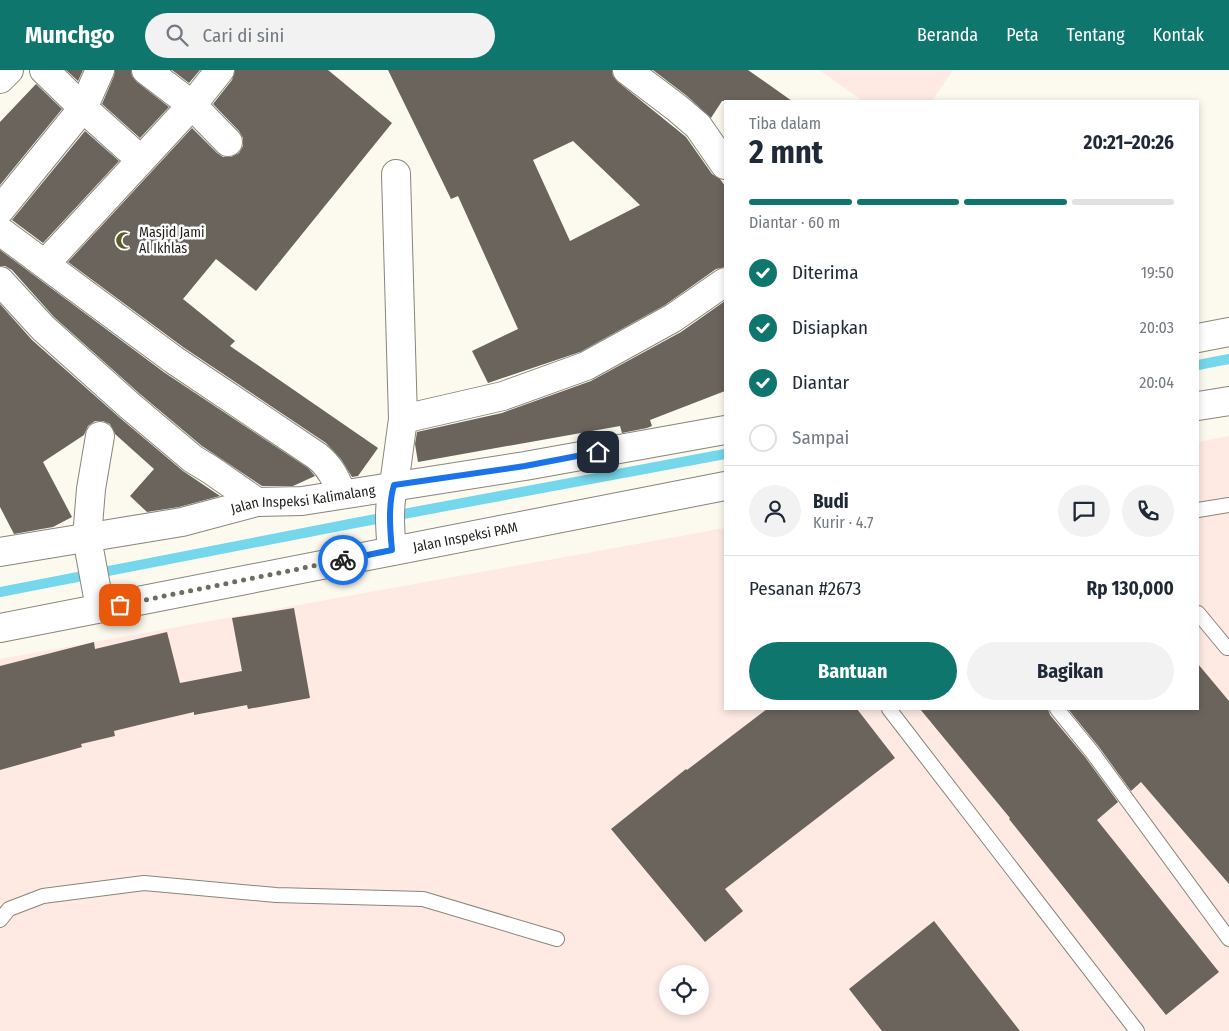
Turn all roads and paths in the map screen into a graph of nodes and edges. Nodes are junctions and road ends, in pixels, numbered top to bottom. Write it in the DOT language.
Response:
graph roads {
  1 [pos="9,70"];
  2 [pos="44,70"];
  3 [pos="100,70"];
  4 [pos="146,70"];
  5 [pos="220,70"];
  6 [pos="627,70"];
  7 [pos="0,79"];
  8 [pos="192,105"];
  9 [pos="83,108"];
  10 [pos="228,142"];
  11 [pos="140,160"];
  12 [pos="724,164"];
  13 [pos="396,174"];
  14 [pos="0,210"];
  15 [pos="0,231"];
  16 [pos="45,264"];
  17 [pos="0,281"];
  18 [pos="724,283"];
  19 [pos="1229,332"];
  20 [pos="1199,338"];
  21 [pos="1229,401"];
  22 [pos="1199,406"];
  23 [pos="403,419"];
  24 [pos="724,430"];
  25 [pos="100,436"];
  26 [pos="724,486"];
  27 [pos="393,490"];
  28 [pos="342,494"];
  29 [pos="257,502"];
  30 [pos="1229,505"];
  31 [pos="1199,510"];
  32 [pos="391,542"];
  33 [pos="88,543"];
  34 [pos="0,552"];
  35 [pos="99,602"];
  36 [pos="1199,614"];
  37 [pos="0,628"];
  38 [pos="1226,648"];
  39 [pos="889,710"];
  40 [pos="1058,710"];
  41 [pos="0,920"];
  42 [pos="556,939"];
  43 [pos="1229,939"];
  44 [pos="1137,1031"];
  1 -- 7 [label="street"];
  2 -- 9 [label="street"];
  3 -- 9 [label="street"];
  4 -- 8 [label="street"];
  5 -- 8 [label="street"];
  6 -- 12 [label="street"];
  8 -- 10 [label="street"];
  8 -- 11 [label="street"];
  9 -- 11 [label="street"];
  9 -- 14 [label="street"];
  11 -- 16 [label="street"];
  13 -- 23 [label="street"];
  15 -- 16 [label="street"];
  16 -- 28 [label="street"];
  17 -- 29 [label="street"];
  18 -- 23 [label="street"];
  19 -- 20 [label="street"];
  21 -- 22 [label="street"];
  23 -- 27 [label="street"];
  24 -- 27 [label="street, Jalan Inspeksi Kalimalang"];
  25 -- 33 [label="street"];
  26 -- 32 [label="street, Jalan Inspeksi PAM"];
  27 -- 28 [label="street, Jalan Inspeksi Kalimalang"];
  27 -- 32 [label="street"];
  28 -- 29 [label="street, Jalan Inspeksi Kalimalang"];
  29 -- 33 [label="street, Jalan Inspeksi Kalimalang"];
  30 -- 31 [label="lane"];
  32 -- 35 [label="street, Jalan Inspeksi PAM"];
  33 -- 34 [label="street, Jalan Inspeksi Kalimalang"];
  33 -- 35 [label="street"];
  35 -- 37 [label="street, Jalan Inspeksi PAM"];
  36 -- 38 [label="lane"];
  39 -- 44 [label="lane"];
  40 -- 43 [label="lane"];
  41 -- 42 [label="lane"];
}
